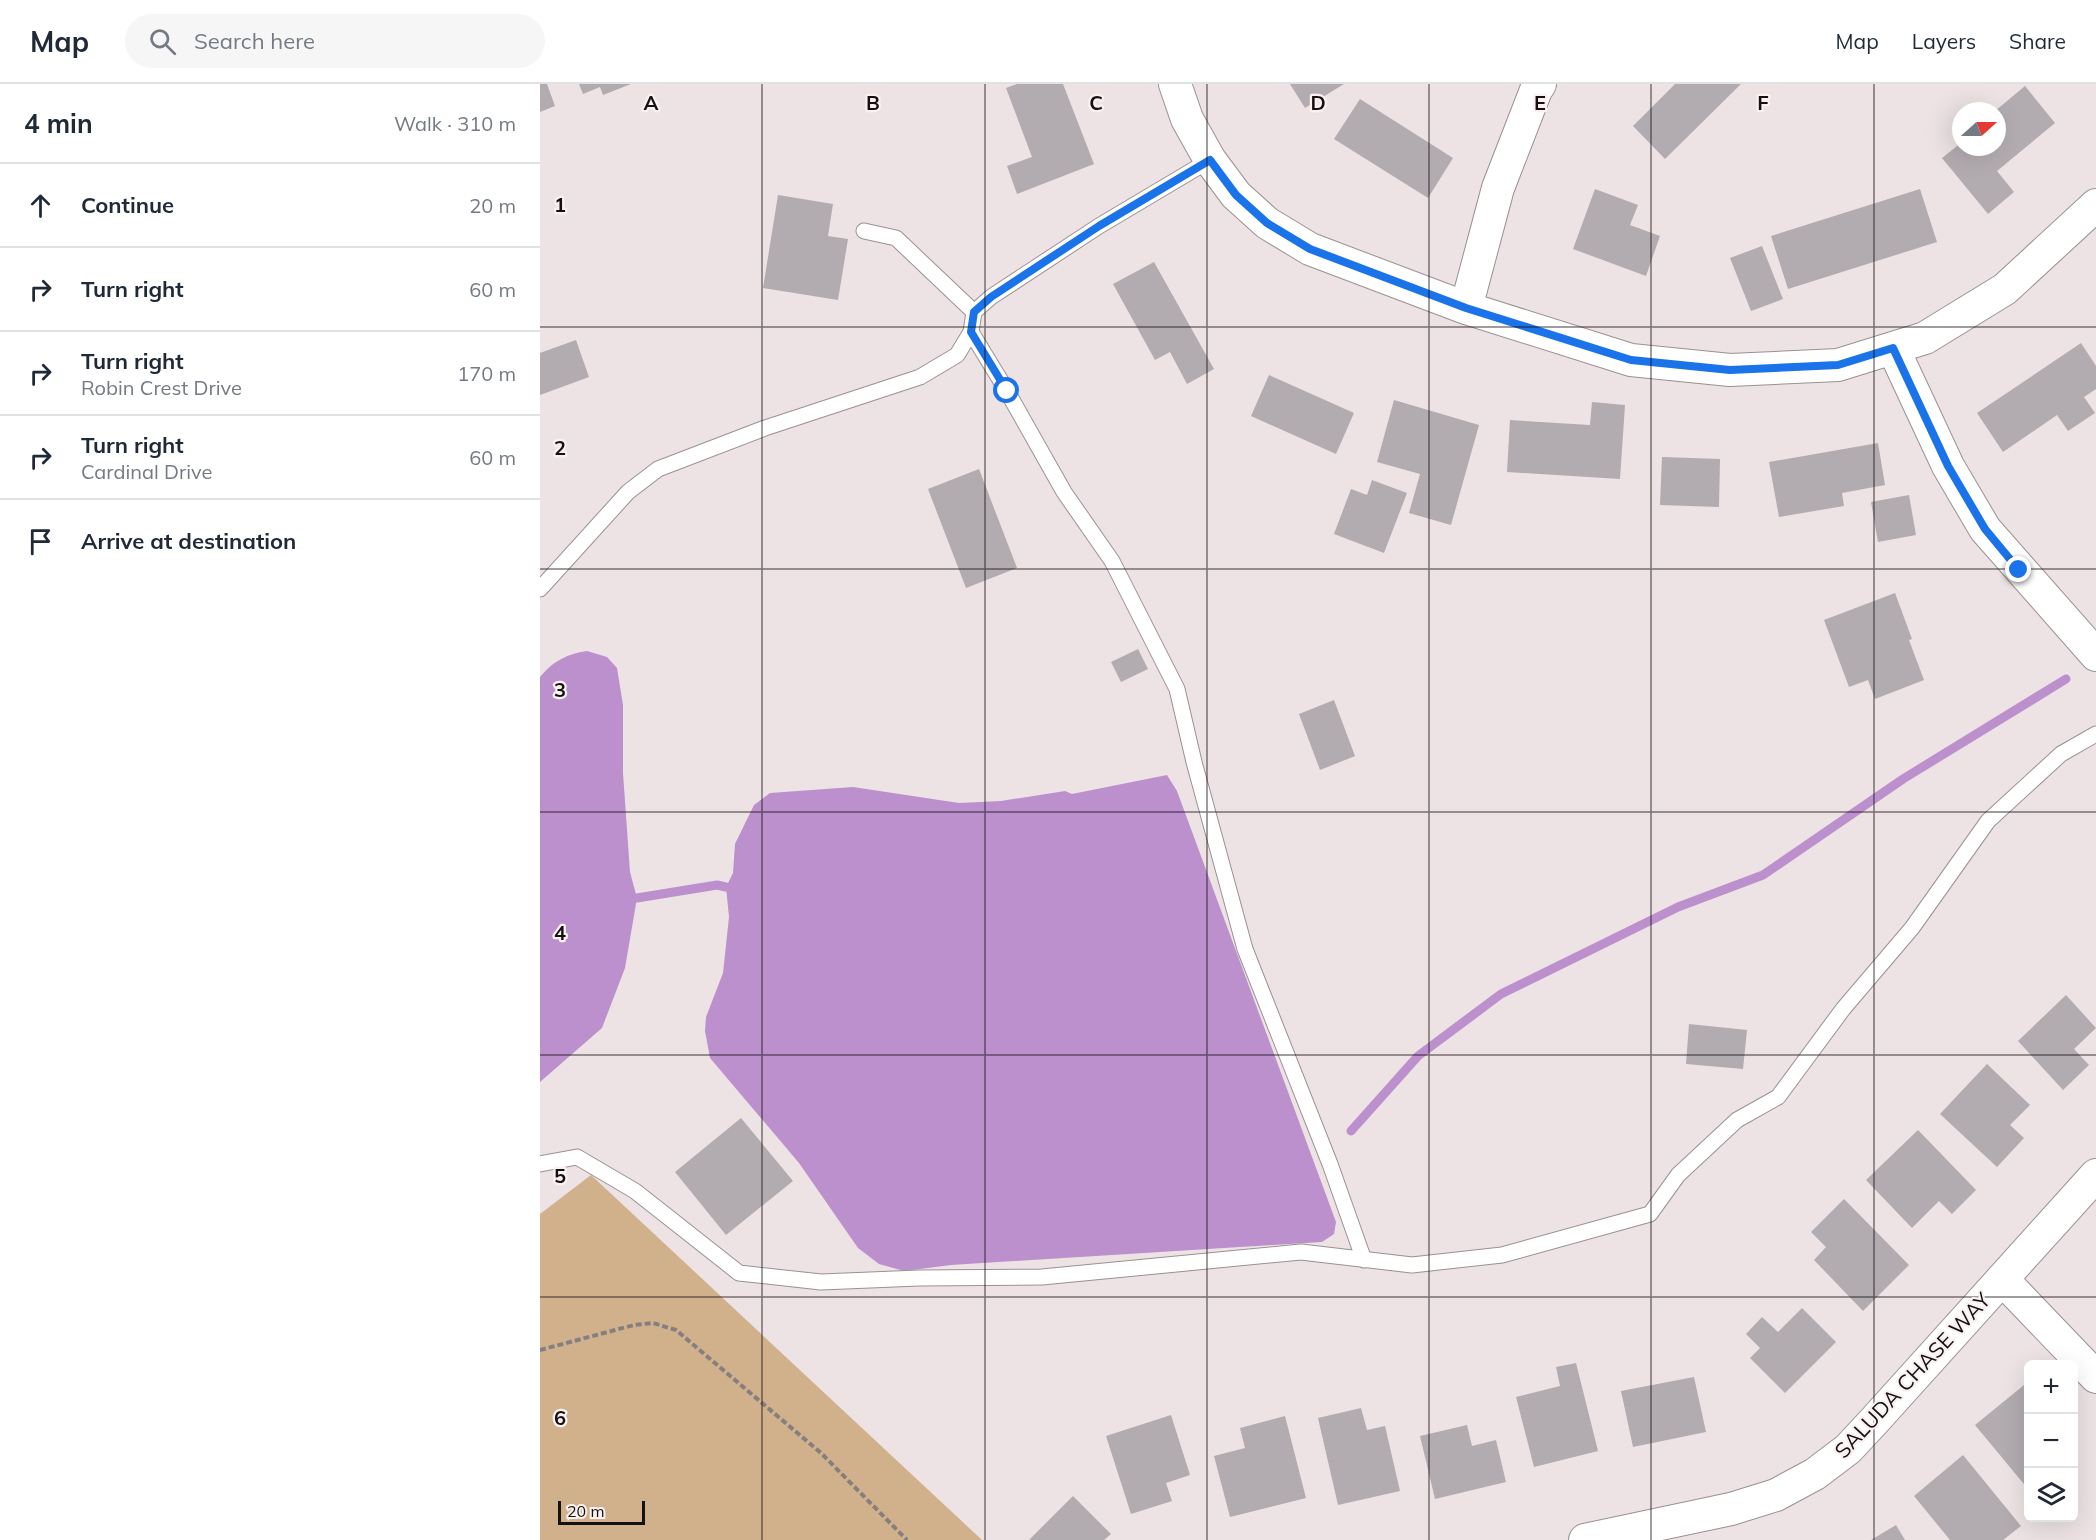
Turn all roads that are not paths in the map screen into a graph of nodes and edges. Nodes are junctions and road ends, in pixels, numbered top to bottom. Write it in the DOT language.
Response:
graph roads {
  1 [pos="1175,84"];
  2 [pos="1540,84"];
  3 [pos="1210,160"];
  4 [pos="2096,206"];
  5 [pos="864,231"];
  6 [pos="1466,308"];
  7 [pos="974,312"];
  8 [pos="971,332"];
  9 [pos="1893,348"];
  10 [pos="540,589"];
  11 [pos="2096,655"];
  12 [pos="2096,734"];
  13 [pos="540,1164"];
  14 [pos="2096,1175"];
  15 [pos="1364,1260"];
  16 [pos="2002,1279"];
  17 [pos="2096,1377"];
  18 [pos="1585,1540"];
  1 -- 3 [label="street"];
  2 -- 6 [label="street"];
  3 -- 6 [label="street"];
  3 -- 7 [label="lane"];
  4 -- 9 [label="street"];
  5 -- 7 [label="lane"];
  6 -- 9 [label="street"];
  7 -- 8 [label="lane"];
  8 -- 10 [label="lane"];
  8 -- 15 [label="lane"];
  9 -- 11 [label="street"];
  12 -- 15 [label="lane"];
  13 -- 15 [label="lane"];
  14 -- 16 [label="street, SALUDA CHASE WAY"];
  16 -- 17 [label="street"];
  16 -- 18 [label="street, SALUDA CHASE WAY"];
}
